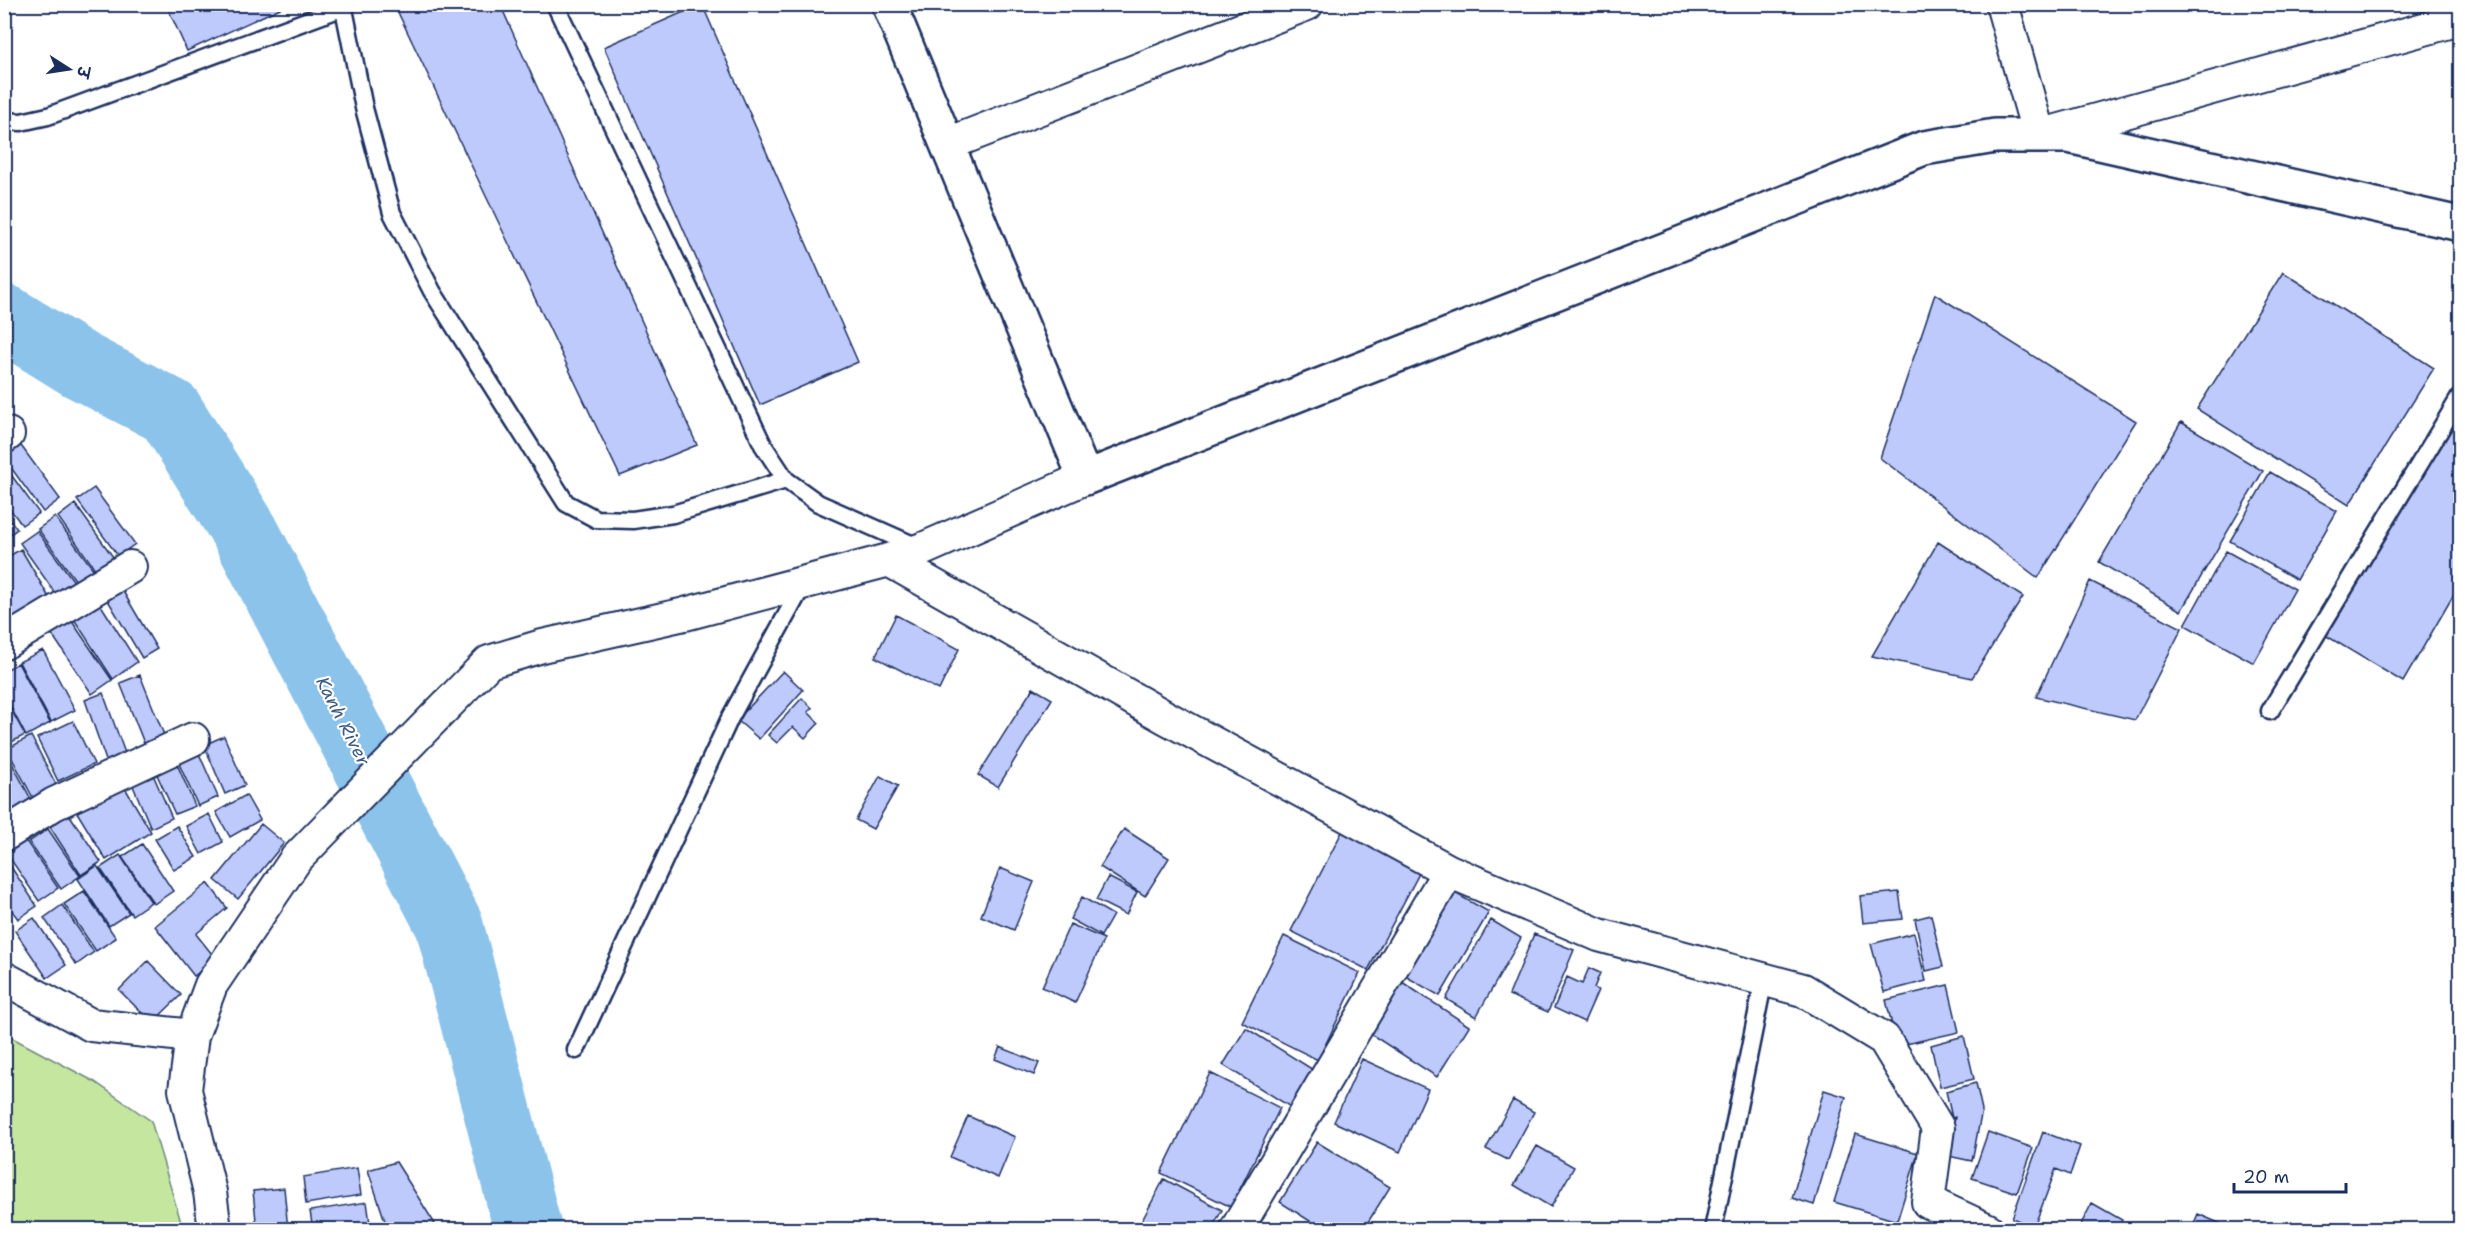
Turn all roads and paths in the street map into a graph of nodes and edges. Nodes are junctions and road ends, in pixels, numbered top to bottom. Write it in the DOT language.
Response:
graph roads {
  1 [pos="555,4"];
  2 [pos="889,4"];
  3 [pos="1307,4"];
  4 [pos="2002,4"];
  5 [pos="343,6"];
  6 [pos="2460,19"];
  7 [pos="4,121"];
  8 [pos="2039,136"];
  9 [pos="948,144"];
  10 [pos="2460,224"];
  11 [pos="2460,397"];
  12 [pos="1085,478"];
  13 [pos="786,480"];
  14 [pos="923,549"];
  15 [pos="889,560"];
  16 [pos="130,567"];
  17 [pos="804,582"];
  18 [pos="4,643"];
  19 [pos="2270,711"];
  20 [pos="193,739"];
  21 [pos="4,835"];
  22 [pos="1449,871"];
  23 [pos="4,978"];
  24 [pos="1764,979"];
  25 [pos="192,1036"];
  26 [pos="576,1050"];
  27 [pos="215,1230"];
  28 [pos="1236,1230"];
  29 [pos="1713,1230"];
  30 [pos="1988,1230"];
  1 -- 13 [label="lane"];
  2 -- 9 [label="street"];
  3 -- 9 [label="street"];
  4 -- 8 [label="street"];
  5 -- 7 [label="lane"];
  5 -- 13 [label="lane"];
  6 -- 8 [label="street"];
  8 -- 10 [label="street"];
  8 -- 12 [label="street"];
  9 -- 12 [label="street"];
  11 -- 19 [label="lane"];
  12 -- 14 [label="street"];
  13 -- 14 [label="lane"];
  14 -- 15 [label="street"];
  15 -- 17 [label="street"];
  15 -- 22 [label="street"];
  16 -- 18 [label="street"];
  17 -- 25 [label="street"];
  17 -- 26 [label="lane"];
  20 -- 21 [label="street"];
  22 -- 24 [label="street"];
  22 -- 28 [label="street"];
  23 -- 25 [label="street"];
  24 -- 29 [label="lane"];
  24 -- 30 [label="street"];
  25 -- 27 [label="street"];
}
